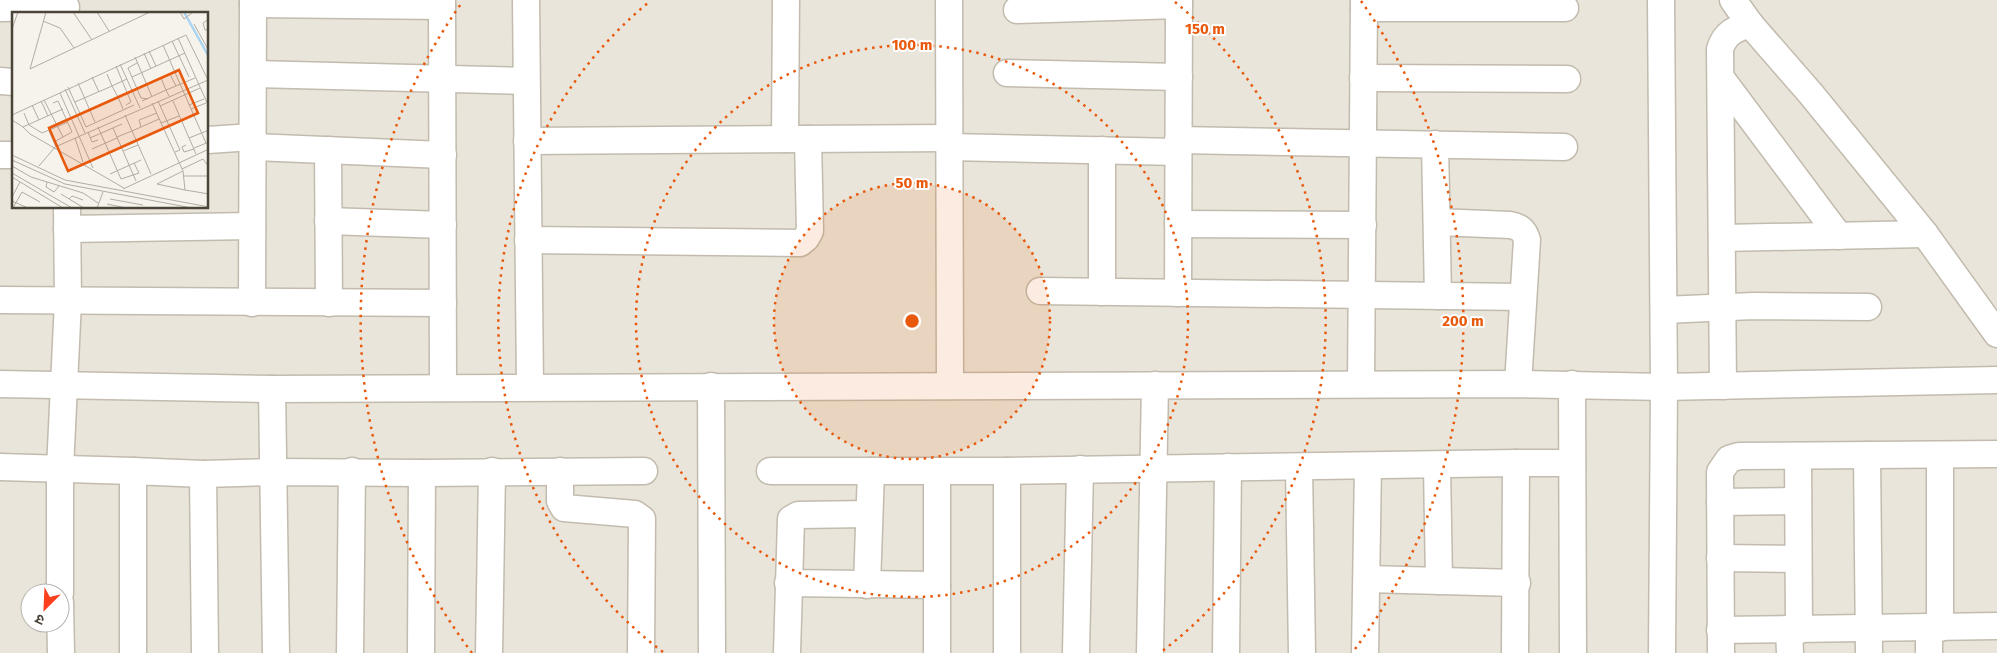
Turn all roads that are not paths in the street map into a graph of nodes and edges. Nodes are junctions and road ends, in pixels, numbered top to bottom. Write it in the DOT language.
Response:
graph roads {
  1 [pos="526,0"];
  2 [pos="786,0"];
  3 [pos="948,0"];
  4 [pos="1661,0"];
  5 [pos="1733,0"];
  6 [pos="253,2"];
  7 [pos="1179,2"];
  8 [pos="442,3"];
  9 [pos="1364,4"];
  10 [pos="66,7"];
  11 [pos="0,8"];
  12 [pos="1565,8"];
  13 [pos="1017,10"];
  14 [pos="1750,24"];
  15 [pos="1007,73"];
  16 [pos="253,74"];
  17 [pos="1178,76"];
  18 [pos="1364,78"];
  19 [pos="1721,78"];
  20 [pos="443,79"];
  21 [pos="1568,79"];
  22 [pos="526,81"];
  23 [pos="797,139"];
  24 [pos="209,140"];
  25 [pos="252,142"];
  26 [pos="527,142"];
  27 [pos="949,142"];
  28 [pos="1363,143"];
  29 [pos="1435,144"];
  30 [pos="1178,146"];
  31 [pos="1564,147"];
  32 [pos="328,150"];
  33 [pos="1102,150"];
  34 [pos="443,154"];
  35 [pos="67,218"];
  36 [pos="328,221"];
  37 [pos="1437,222"];
  38 [pos="443,224"];
  39 [pos="1178,224"];
  40 [pos="1363,225"];
  41 [pos="252,226"];
  42 [pos="1925,234"];
  43 [pos="1839,236"];
  44 [pos="1722,238"];
  45 [pos="528,240"];
  46 [pos="1040,291"];
  47 [pos="1102,292"];
  48 [pos="1178,293"];
  49 [pos="1362,295"];
  50 [pos="1438,296"];
  51 [pos="1523,297"];
  52 [pos="0,300"];
  53 [pos="68,301"];
  54 [pos="252,303"];
  55 [pos="329,303"];
  56 [pos="443,303"];
  57 [pos="1868,307"];
  58 [pos="1722,309"];
  59 [pos="1664,310"];
  60 [pos="1997,334"];
  61 [pos="1997,380"];
  62 [pos="0,384"];
  63 [pos="1362,384"];
  64 [pos="1518,384"];
  65 [pos="1572,384"];
  66 [pos="65,385"];
  67 [pos="1155,385"];
  68 [pos="711,386"];
  69 [pos="950,386"];
  70 [pos="1723,386"];
  71 [pos="530,387"];
  72 [pos="1664,387"];
  73 [pos="443,388"];
  74 [pos="272,389"];
  75 [pos="1997,454"];
  76 [pos="1867,455"];
  77 [pos="1940,455"];
  78 [pos="1798,456"];
  79 [pos="1516,463"];
  80 [pos="1572,463"];
  81 [pos="1368,466"];
  82 [pos="1437,466"];
  83 [pos="0,467"];
  84 [pos="1299,467"];
  85 [pos="1154,468"];
  86 [pos="1228,468"];
  87 [pos="60,469"];
  88 [pos="1080,469"];
  89 [pos="133,471"];
  90 [pos="352,471"];
  91 [pos="492,471"];
  92 [pos="560,471"];
  93 [pos="644,471"];
  94 [pos="770,471"];
  95 [pos="871,471"];
  96 [pos="937,471"];
  97 [pos="1007,471"];
  98 [pos="274,472"];
  99 [pos="422,473"];
  100 [pos="203,474"];
  101 [pos="1798,501"];
  102 [pos="1720,502"];
  103 [pos="870,514"];
  104 [pos="1720,558"];
  105 [pos="1798,558"];
  106 [pos="1366,579"];
  107 [pos="1439,581"];
  108 [pos="60,583"];
  109 [pos="788,583"];
  110 [pos="1517,583"];
  111 [pos="867,585"];
  112 [pos="937,586"];
  113 [pos="1997,626"];
  114 [pos="61,633"];
  115 [pos="1933,636"];
  116 [pos="1793,637"];
  117 [pos="1869,641"];
  118 [pos="1721,642"];
  119 [pos="61,653"];
  120 [pos="133,653"];
  121 [pos="204,653"];
  122 [pos="276,653"];
  123 [pos="350,653"];
  124 [pos="420,653"];
  125 [pos="489,653"];
  126 [pos="640,653"];
  127 [pos="712,653"];
  128 [pos="787,653"];
  129 [pos="937,653"];
  130 [pos="1008,653"];
  131 [pos="1076,653"];
  132 [pos="1150,653"];
  133 [pos="1226,653"];
  134 [pos="1302,653"];
  135 [pos="1366,653"];
  136 [pos="1515,653"];
  137 [pos="1573,653"];
  138 [pos="1662,653"];
  1 -- 22 [label="street"];
  2 -- 23 [label="street"];
  3 -- 27 [label="street"];
  4 -- 59 [label="street"];
  5 -- 14 [label="street"];
  6 -- 8 [label="street"];
  6 -- 16 [label="street"];
  7 -- 13 [label="street"];
  7 -- 17 [label="street"];
  8 -- 20 [label="street"];
  9 -- 12 [label="street"];
  9 -- 18 [label="street"];
  10 -- 11 [label="street"];
  14 -- 19 [label="street"];
  14 -- 42 [label="street"];
  15 -- 17 [label="street"];
  16 -- 20 [label="street"];
  16 -- 25 [label="street"];
  17 -- 30 [label="street"];
  18 -- 21 [label="street"];
  18 -- 28 [label="street"];
  19 -- 43 [label="street"];
  19 -- 44 [label="street"];
  20 -- 22 [label="street"];
  20 -- 34 [label="street"];
  22 -- 26 [label="street"];
  23 -- 26 [label="street"];
  23 -- 27 [label="street"];
  23 -- 45 [label="street"];
  24 -- 25 [label="street"];
  25 -- 32 [label="street"];
  25 -- 41 [label="street"];
  26 -- 45 [label="street"];
  27 -- 33 [label="street"];
  27 -- 69 [label="street"];
  28 -- 29 [label="street"];
  28 -- 30 [label="street"];
  28 -- 40 [label="street"];
  29 -- 31 [label="street"];
  29 -- 37 [label="street"];
  30 -- 33 [label="street"];
  30 -- 39 [label="street"];
  32 -- 34 [label="street"];
  32 -- 36 [label="street"];
  33 -- 47 [label="street"];
  34 -- 38 [label="street"];
  35 -- 41 [label="street"];
  35 -- 53 [label="street"];
  36 -- 38 [label="street"];
  36 -- 55 [label="street"];
  37 -- 50 [label="street"];
  37 -- 51 [label="street"];
  38 -- 56 [label="street"];
  39 -- 40 [label="street"];
  39 -- 48 [label="street"];
  40 -- 49 [label="street"];
  41 -- 54 [label="street"];
  42 -- 43 [label="street"];
  42 -- 60 [label="street"];
  43 -- 44 [label="street"];
  44 -- 58 [label="street"];
  45 -- 71 [label="street"];
  46 -- 47 [label="street"];
  47 -- 48 [label="street"];
  48 -- 49 [label="street"];
  49 -- 50 [label="street"];
  49 -- 63 [label="street"];
  50 -- 51 [label="street"];
  51 -- 64 [label="street"];
  52 -- 53 [label="street"];
  53 -- 54 [label="street"];
  53 -- 66 [label="street"];
  54 -- 55 [label="street"];
  55 -- 56 [label="street"];
  56 -- 73 [label="street"];
  57 -- 58 [label="street"];
  58 -- 59 [label="street"];
  58 -- 70 [label="street"];
  59 -- 72 [label="street"];
  61 -- 70 [label="street"];
  62 -- 66 [label="street"];
  63 -- 64 [label="street"];
  63 -- 67 [label="street"];
  64 -- 65 [label="street"];
  65 -- 72 [label="street"];
  65 -- 80 [label="street"];
  66 -- 74 [label="street"];
  66 -- 87 [label="street"];
  67 -- 69 [label="street"];
  67 -- 85 [label="street"];
  68 -- 69 [label="street"];
  68 -- 71 [label="street"];
  68 -- 127 [label="street"];
  70 -- 72 [label="street"];
  71 -- 73 [label="street"];
  72 -- 138 [label="street"];
  73 -- 74 [label="street"];
  74 -- 98 [label="street"];
  75 -- 77 [label="street"];
  76 -- 77 [label="street"];
  76 -- 78 [label="street"];
  76 -- 117 [label="street"];
  77 -- 115 [label="street"];
  78 -- 101 [label="street"];
  78 -- 102 [label="street"];
  79 -- 80 [label="street"];
  79 -- 82 [label="street"];
  79 -- 110 [label="street"];
  80 -- 137 [label="street"];
  81 -- 82 [label="street"];
  81 -- 84 [label="street"];
  81 -- 106 [label="street"];
  82 -- 107 [label="street"];
  83 -- 87 [label="street"];
  84 -- 86 [label="street"];
  84 -- 134 [label="street"];
  85 -- 86 [label="street"];
  85 -- 88 [label="street"];
  85 -- 132 [label="street"];
  86 -- 133 [label="street"];
  87 -- 89 [label="street"];
  87 -- 108 [label="street"];
  88 -- 97 [label="street"];
  88 -- 131 [label="street"];
  89 -- 100 [label="street"];
  89 -- 120 [label="street"];
  90 -- 98 [label="street"];
  90 -- 99 [label="street"];
  90 -- 123 [label="street"];
  91 -- 92 [label="street"];
  91 -- 99 [label="street"];
  91 -- 125 [label="street"];
  92 -- 93 [label="street"];
  92 -- 126 [label="street"];
  94 -- 95 [label="street"];
  95 -- 96 [label="street"];
  95 -- 103 [label="street"];
  96 -- 97 [label="street"];
  96 -- 112 [label="street"];
  97 -- 130 [label="street"];
  98 -- 100 [label="street"];
  98 -- 122 [label="street"];
  99 -- 124 [label="street"];
  100 -- 121 [label="street"];
  101 -- 102 [label="street"];
  101 -- 105 [label="street"];
  102 -- 104 [label="street"];
  103 -- 109 [label="street"];
  103 -- 111 [label="street"];
  104 -- 105 [label="street"];
  104 -- 118 [label="street"];
  105 -- 116 [label="street"];
  106 -- 107 [label="street"];
  106 -- 135 [label="street"];
  107 -- 110 [label="street"];
  109 -- 111 [label="street"];
  109 -- 128 [label="street"];
  110 -- 136 [label="street"];
  111 -- 112 [label="street"];
  112 -- 129 [label="street"];
  113 -- 115 [label="street"];
  114 -- 119 [label="street"];
  115 -- 117 [label="street"];
  116 -- 117 [label="street"];
  116 -- 118 [label="street"];
}
